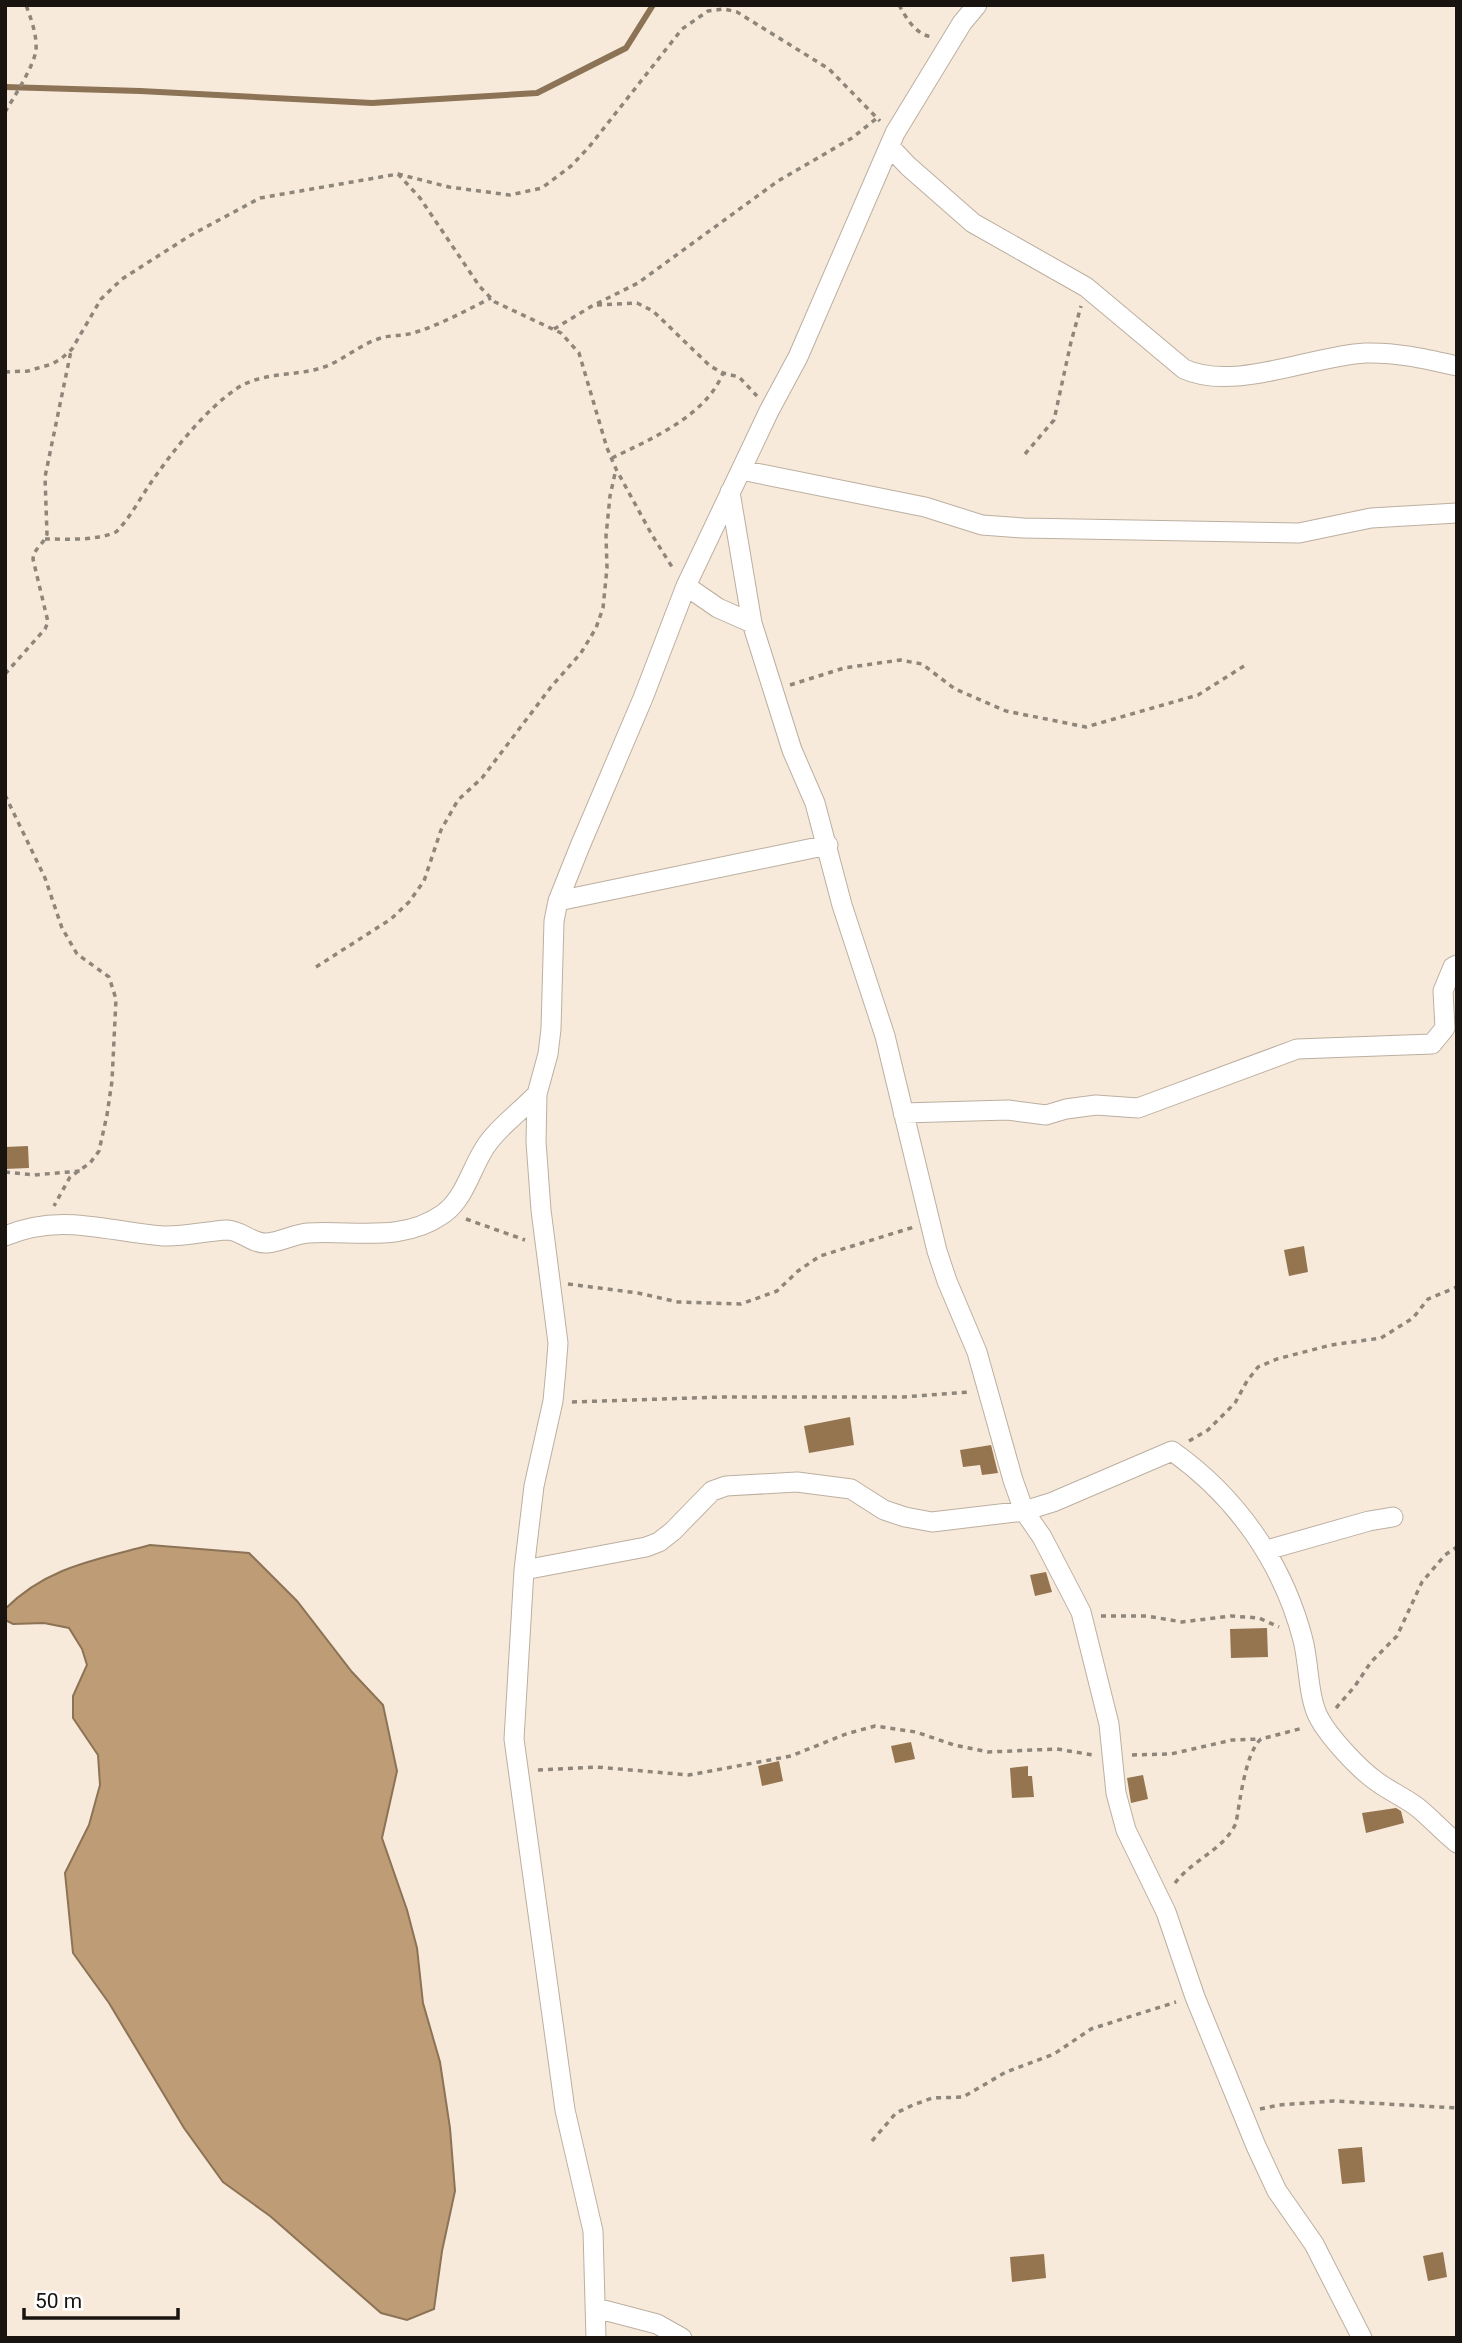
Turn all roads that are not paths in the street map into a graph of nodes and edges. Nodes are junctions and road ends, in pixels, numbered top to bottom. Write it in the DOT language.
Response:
graph roads {
  1 [pos="977,5"];
  2 [pos="893,140"];
  3 [pos="1457,366"];
  4 [pos="741,470"];
  5 [pos="730,492"];
  6 [pos="1457,513"];
  7 [pos="686,586"];
  8 [pos="751,624"];
  9 [pos="828,845"];
  10 [pos="558,901"];
  11 [pos="1457,965"];
  12 [pos="537,1094"];
  13 [pos="903,1113"];
  14 [pos="5,1236"];
  15 [pos="1024,1511"];
  16 [pos="1393,1517"];
  17 [pos="1267,1550"];
  18 [pos="524,1570"];
  19 [pos="1457,1843"];
  20 [pos="596,2308"];
  21 [pos="596,2338"];
  22 [pos="682,2338"];
  23 [pos="1362,2338"];
  1 -- 2 [label="street"];
  2 -- 3 [label="street"];
  2 -- 4 [label="street"];
  4 -- 5 [label="street"];
  4 -- 6 [label="street"];
  5 -- 7 [label="street"];
  5 -- 8 [label="street"];
  7 -- 8 [label="street"];
  7 -- 10 [label="street"];
  8 -- 9 [label="street"];
  9 -- 10 [label="street"];
  9 -- 13 [label="street"];
  10 -- 12 [label="street"];
  11 -- 13 [label="street"];
  12 -- 14 [label="street"];
  12 -- 18 [label="street"];
  13 -- 15 [label="street"];
  15 -- 17 [label="street"];
  15 -- 18 [label="street"];
  15 -- 23 [label="street"];
  16 -- 17 [label="street"];
  17 -- 19 [label="street"];
  18 -- 20 [label="street"];
  20 -- 21 [label="street"];
  20 -- 22 [label="street"];
}
